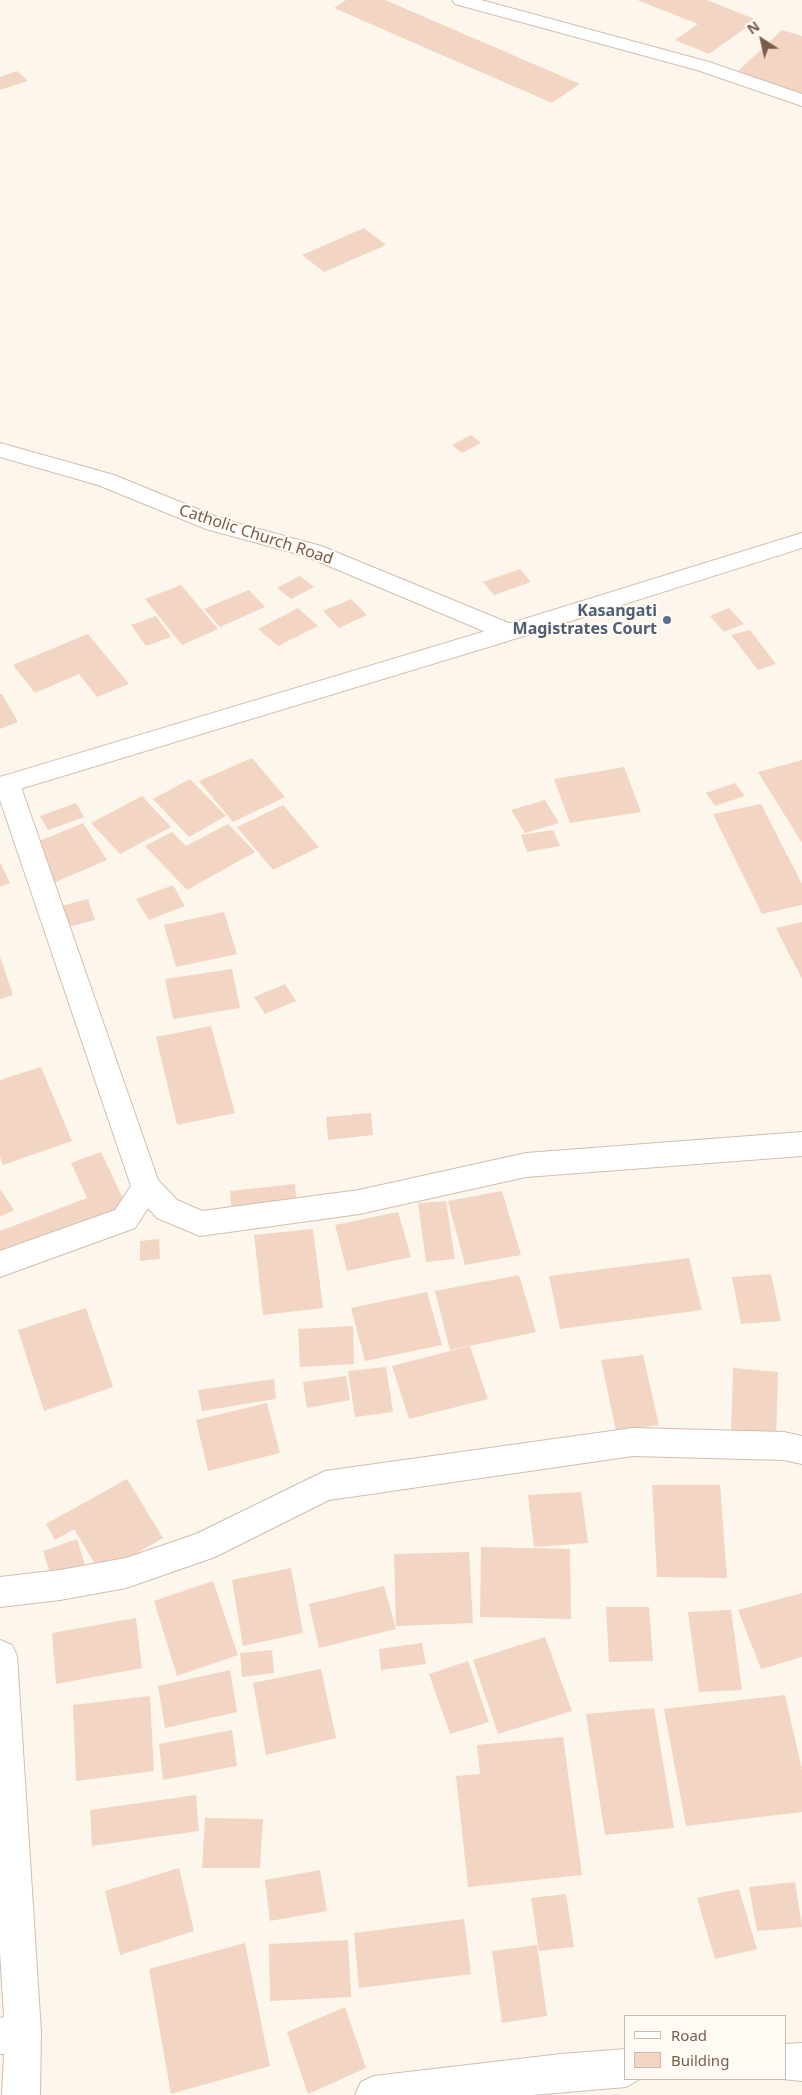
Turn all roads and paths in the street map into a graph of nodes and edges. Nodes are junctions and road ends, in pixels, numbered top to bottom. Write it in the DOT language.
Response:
graph roads {
  1 [pos="461,0"];
  2 [pos="802,100"];
  3 [pos="0,450"];
  4 [pos="802,540"];
  5 [pos="508,632"];
  6 [pos="4,785"];
  7 [pos="802,1144"];
  8 [pos="146,1187"];
  9 [pos="0,1264"];
  10 [pos="802,1450"];
  11 [pos="0,1592"];
  12 [pos="0,1656"];
  13 [pos="12,2034"];
  14 [pos="787,2062"];
  15 [pos="802,2062"];
  16 [pos="624,2068"];
  17 [pos="21,2095"];
  18 [pos="374,2095"];
  1 -- 2 [label="street"];
  3 -- 5 [label="street, Catholic Church Road"];
  4 -- 5 [label="street"];
  5 -- 6 [label="street"];
  6 -- 8 [label="street"];
  7 -- 8 [label="street"];
  8 -- 9 [label="street"];
  10 -- 11 [label="street"];
  12 -- 13 [label="street"];
  13 -- 17 [label="street"];
  14 -- 15 [label="street"];
  16 -- 18 [label="street"];
}
